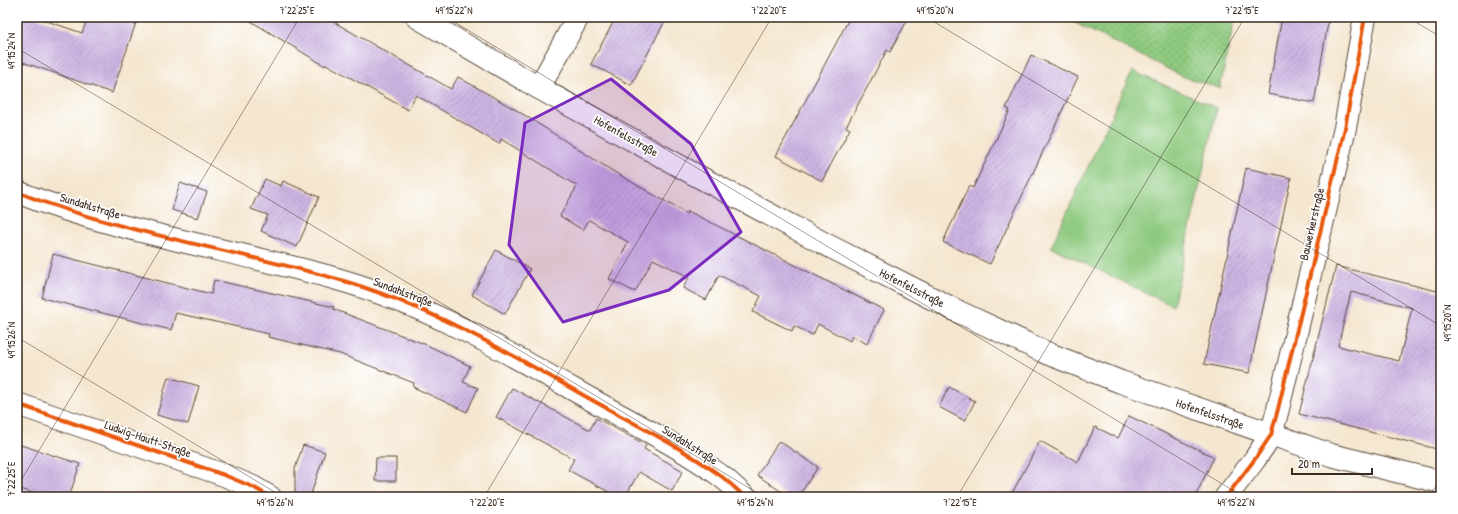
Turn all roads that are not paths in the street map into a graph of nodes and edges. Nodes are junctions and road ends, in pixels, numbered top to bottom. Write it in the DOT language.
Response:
graph roads {
  1 [pos="416,17"];
  2 [pos="578,17"];
  3 [pos="1365,17"];
  4 [pos="539,88"];
  5 [pos="17,192"];
  6 [pos="17,404"];
  7 [pos="1271,435"];
  8 [pos="1441,482"];
  9 [pos="270,497"];
  10 [pos="745,497"];
  11 [pos="1226,497"];
  1 -- 4 [label="street, Hofenfelsstraße"];
  2 -- 4 [label="street"];
  3 -- 7 [label="street, Bauwerkerstraße"];
  4 -- 7 [label="street, Hofenfelsstraße"];
  5 -- 10 [label="street, Sundahlstraße"];
  6 -- 9 [label="street, Ludwig-Hautt-Straße"];
  7 -- 8 [label="street, Hofenfelsstraße"];
  7 -- 11 [label="street, Bauwerkerstraße"];
}
